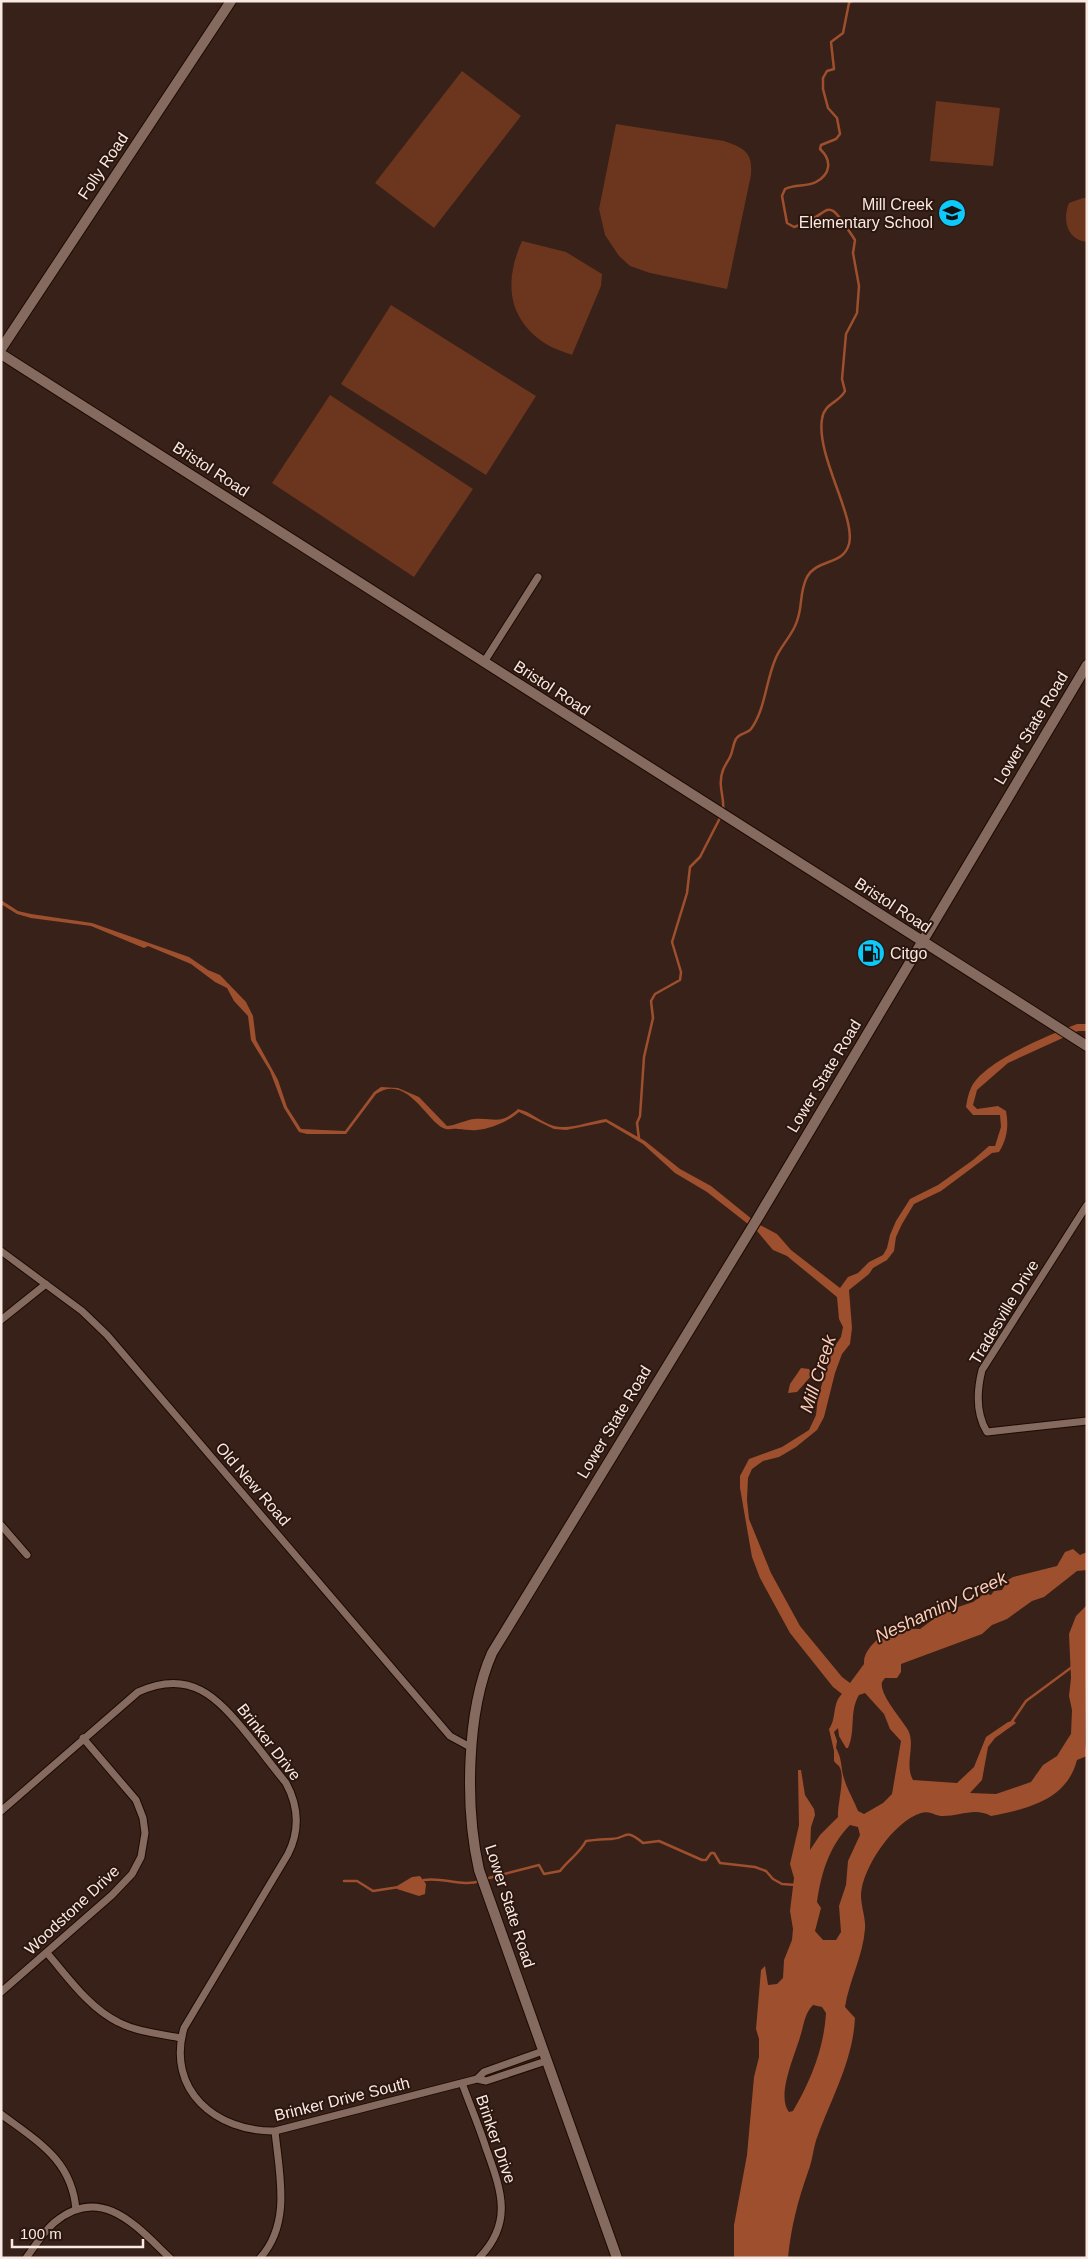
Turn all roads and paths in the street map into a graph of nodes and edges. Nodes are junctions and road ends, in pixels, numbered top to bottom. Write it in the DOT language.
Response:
graph roads {
  1 [pos="231,1"];
  2 [pos="1,348"];
  3 [pos="1,354"];
  4 [pos="538,577"];
  5 [pos="484,662"];
  6 [pos="1087,665"];
  7 [pos="922,942"];
  8 [pos="1087,1046"];
  9 [pos="1087,1205"];
  10 [pos="1,1251"];
  11 [pos="46,1284"];
  12 [pos="1,1320"];
  13 [pos="1087,1421"];
  14 [pos="1,1525"];
  15 [pos="27,1555"];
  16 [pos="83,1738"];
  17 [pos="472,1748"];
  18 [pos="1,1811"];
  19 [pos="47,1952"];
  20 [pos="1,1992"];
  21 [pos="181,2038"];
  22 [pos="544,2056"];
  23 [pos="462,2083"];
  24 [pos="1,2114"];
  25 [pos="275,2131"];
  26 [pos="76,2210"];
  27 [pos="26,2258"];
  28 [pos="170,2258"];
  29 [pos="260,2258"];
  30 [pos="479,2258"];
  31 [pos="617,2258"];
  1 -- 2 [label="street, Folly Road"];
  3 -- 5 [label="street, Bristol Road"];
  4 -- 5 [label="street"];
  5 -- 7 [label="street, Bristol Road"];
  6 -- 7 [label="street, Lower State Road"];
  7 -- 8 [label="street, Bristol Road"];
  7 -- 17 [label="street, Lower State Road"];
  9 -- 13 [label="street, Tradesville Drive"];
  10 -- 11 [label="street, Old New Road"];
  11 -- 12 [label="street"];
  11 -- 17 [label="street, Old New Road"];
  14 -- 15 [label="street"];
  16 -- 18 [label="street, Brinker Drive"];
  16 -- 19 [label="street, Woodstone Drive"];
  16 -- 21 [label="street, Brinker Drive"];
  17 -- 22 [label="street, Lower State Road"];
  19 -- 20 [label="street, Woodstone Drive"];
  19 -- 21 [label="street"];
  21 -- 25 [label="street, Brinker Drive South"];
  22 -- 23 [label="street, Brinker Drive South"];
  22 -- 31 [label="street, Lower State Road"];
  23 -- 25 [label="street, Brinker Drive South"];
  23 -- 30 [label="street, Brinker Drive"];
  24 -- 26 [label="street"];
  25 -- 29 [label="street"];
  26 -- 27 [label="street"];
  26 -- 28 [label="street"];
}
